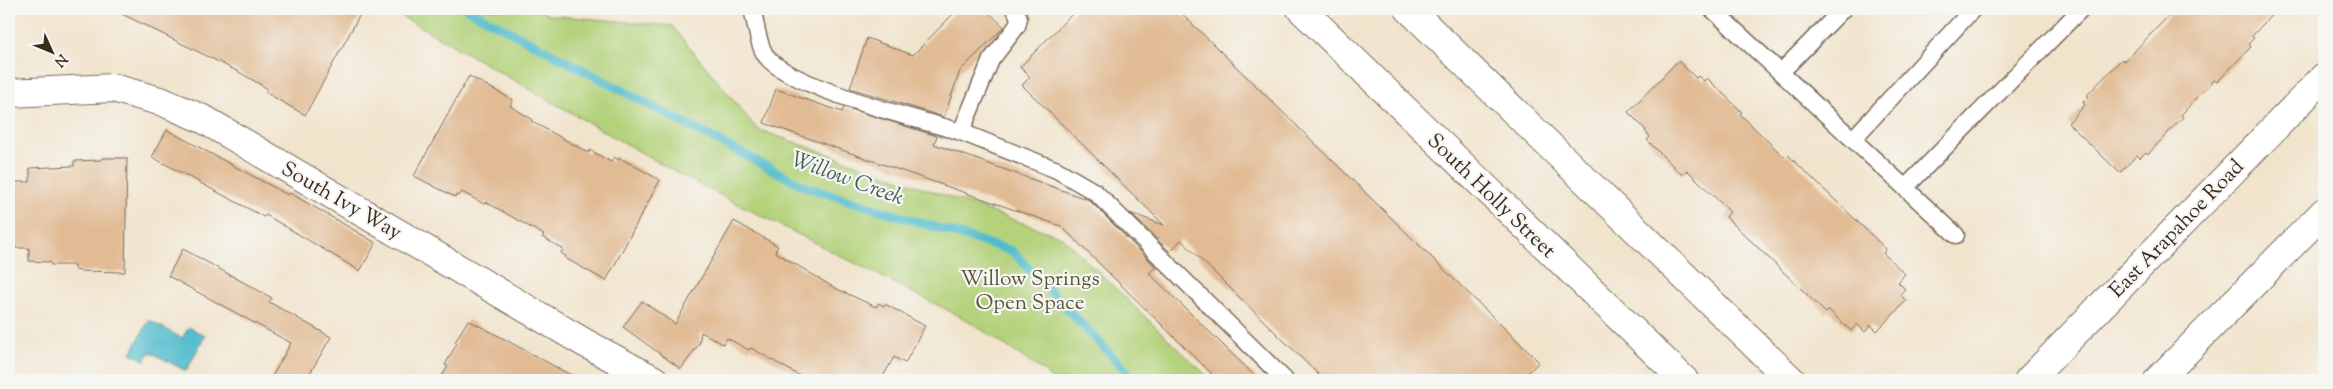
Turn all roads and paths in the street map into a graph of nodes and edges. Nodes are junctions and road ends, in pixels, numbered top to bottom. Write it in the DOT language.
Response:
graph roads {
  1 [pos="752,9"];
  2 [pos="1015,9"];
  3 [pos="1301,9"];
  4 [pos="1409,9"];
  5 [pos="1712,9"];
  6 [pos="1843,9"];
  7 [pos="1973,9"];
  8 [pos="2081,9"];
  9 [pos="1781,72"];
  10 [pos="2324,76"];
  11 [pos="9,93"];
  12 [pos="962,132"];
  13 [pos="1852,139"];
  14 [pos="1905,188"];
  15 [pos="2324,212"];
  16 [pos="1956,235"];
  17 [pos="654,380"];
  18 [pos="1285,380"];
  19 [pos="1684,380"];
  20 [pos="1791,380"];
  21 [pos="2029,380"];
  22 [pos="2158,380"];
  1 -- 12 [label="lane"];
  2 -- 12 [label="lane"];
  3 -- 19 [label="main road, South Holly Street"];
  4 -- 20 [label="main road"];
  5 -- 9 [label="lane"];
  6 -- 9 [label="lane"];
  7 -- 13 [label="lane"];
  8 -- 14 [label="lane"];
  9 -- 13 [label="lane"];
  10 -- 21 [label="main road, East Arapahoe Road"];
  11 -- 17 [label="main road, South Ivy Way"];
  12 -- 18 [label="lane"];
  13 -- 14 [label="lane"];
  14 -- 16 [label="lane"];
  15 -- 22 [label="main road"];
}
